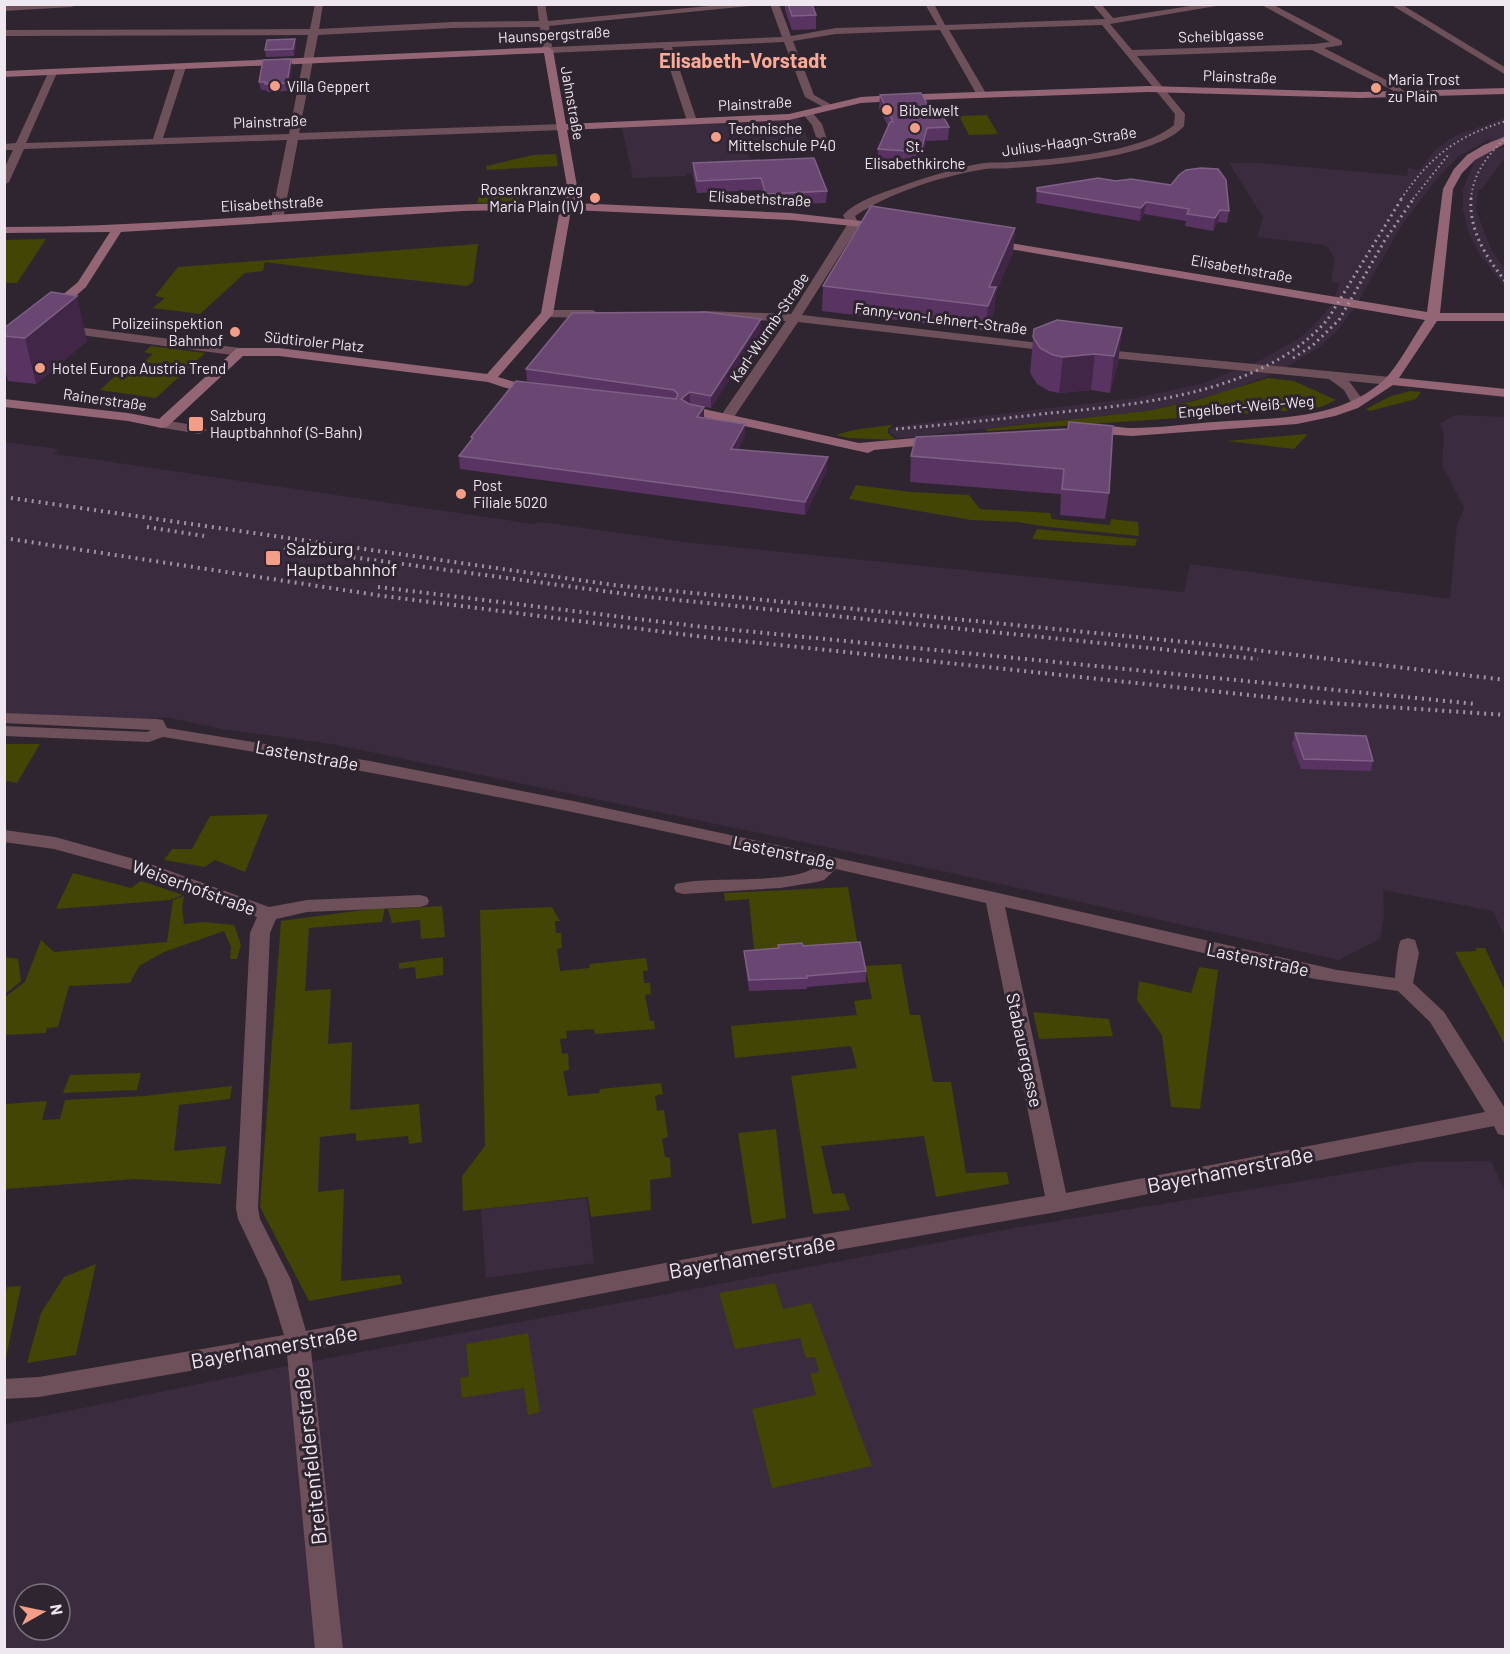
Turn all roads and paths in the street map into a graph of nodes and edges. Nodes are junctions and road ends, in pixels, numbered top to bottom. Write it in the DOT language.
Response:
graph roads {
  1 [pos="72,4"];
  2 [pos="319,4"];
  3 [pos="541,4"];
  4 [pos="765,4"];
  5 [pos="774,4"];
  6 [pos="929,4"];
  7 [pos="1096,4"];
  8 [pos="1224,4"];
  9 [pos="1264,4"];
  10 [pos="1394,4"];
  11 [pos="4,8"];
  12 [pos="1107,21"];
  13 [pos="545,24"];
  14 [pos="943,27"];
  15 [pos="4,33"];
  16 [pos="314,33"];
  17 [pos="788,39"];
  18 [pos="666,44"];
  19 [pos="1314,47"];
  20 [pos="548,50"];
  21 [pos="1129,53"];
  22 [pos="309,61"];
  23 [pos="181,67"];
  24 [pos="1506,72"];
  25 [pos="51,73"];
  26 [pos="4,74"];
  27 [pos="1159,89"];
  28 [pos="1506,91"];
  29 [pos="1402,94"];
  30 [pos="982,96"];
  31 [pos="829,107"];
  32 [pos="807,113"];
  33 [pos="692,121"];
  34 [pos="563,127"];
  35 [pos="294,135"];
  36 [pos="1506,139"];
  37 [pos="157,141"];
  38 [pos="823,143"];
  39 [pos="20,146"];
  40 [pos="4,147"];
  41 [pos="4,182"];
  42 [pos="568,206"];
  43 [pos="277,219"];
  44 [pos="851,220"];
  45 [pos="893,227"];
  46 [pos="118,228"];
  47 [pos="4,230"];
  48 [pos="981,241"];
  49 [pos="547,314"];
  50 [pos="609,314"];
  51 [pos="693,315"];
  52 [pos="1506,316"];
  53 [pos="1433,317"];
  54 [pos="795,318"];
  55 [pos="240,352"];
  56 [pos="1330,375"];
  57 [pos="490,378"];
  58 [pos="1390,381"];
  59 [pos="555,392"];
  60 [pos="1506,393"];
  61 [pos="4,403"];
  62 [pos="1358,403"];
  63 [pos="690,410"];
  64 [pos="727,417"];
  65 [pos="162,424"];
  66 [pos="200,430"];
  67 [pos="1078,435"];
  68 [pos="956,438"];
  69 [pos="858,447"];
  70 [pos="942,452"];
  71 [pos="4,718"];
  72 [pos="4,731"];
  73 [pos="161,732"];
  74 [pos="4,836"];
  75 [pos="831,863"];
  76 [pos="683,888"];
  77 [pos="994,898"];
  78 [pos="420,901"];
  79 [pos="268,914"];
  80 [pos="1408,945"];
  81 [pos="1403,985"];
  82 [pos="1502,1123"];
  83 [pos="1056,1203"];
  84 [pos="298,1342"];
  85 [pos="4,1389"];
  86 [pos="328,1650"];
  1 -- 11 [label="street"];
  2 -- 16 [label="street"];
  3 -- 13 [label="street, Jahnstraße"];
  4 -- 13 [label="street"];
  5 -- 17 [label="street"];
  6 -- 14 [label="street"];
  7 -- 12 [label="street, Julius-Haagn-Straße"];
  8 -- 12 [label="street, Haunspergstraße"];
  9 -- 19 [label="street"];
  10 -- 24 [label="street"];
  12 -- 14 [label="street, Haunspergstraße"];
  12 -- 21 [label="street, Julius-Haagn-Straße"];
  13 -- 16 [label="street"];
  13 -- 20 [label="street, Jahnstraße"];
  14 -- 17 [label="street, Haunspergstraße"];
  14 -- 30 [label="street"];
  15 -- 16 [label="street"];
  16 -- 22 [label="street"];
  17 -- 18 [label="street, Haunspergstraße"];
  17 -- 31 [label="street"];
  18 -- 20 [label="street, Haunspergstraße"];
  18 -- 33 [label="street"];
  19 -- 21 [label="street, Scheiblgasse"];
  19 -- 29 [label="street"];
  20 -- 22 [label="street, Haunspergstraße"];
  20 -- 34 [label="street, Jahnstraße"];
  21 -- 27 [label="street, Julius-Haagn-Straße"];
  22 -- 23 [label="street, Haunspergstraße"];
  22 -- 35 [label="street"];
  23 -- 25 [label="street, Haunspergstraße"];
  23 -- 37 [label="street"];
  25 -- 26 [label="street, Haunspergstraße"];
  25 -- 39 [label="street"];
  27 -- 29 [label="street, Plainstraße"];
  27 -- 30 [label="street, Plainstraße"];
  27 -- 44 [label="street, Julius-Haagn-Straße"];
  28 -- 29 [label="street, Plainstraße"];
  30 -- 31 [label="street, Plainstraße"];
  31 -- 32 [label="street, Plainstraße"];
  32 -- 33 [label="street, Plainstraße"];
  32 -- 38 [label="street"];
  33 -- 34 [label="street, Plainstraße"];
  34 -- 35 [label="street, Plainstraße"];
  34 -- 42 [label="street, Jahnstraße"];
  35 -- 37 [label="street, Plainstraße"];
  35 -- 43 [label="street"];
  36 -- 53 [label="street"];
  37 -- 39 [label="street, Plainstraße"];
  39 -- 40 [label="street, Plainstraße"];
  39 -- 41 [label="street"];
  42 -- 43 [label="street, Elisabethstraße"];
  42 -- 44 [label="street, Elisabethstraße"];
  42 -- 49 [label="street, Jahnstraße"];
  43 -- 46 [label="street, Elisabethstraße"];
  44 -- 45 [label="street, Elisabethstraße"];
  44 -- 54 [label="street, Karl-Wurmb-Straße"];
  46 -- 47 [label="street, Elisabethstraße"];
  46 -- 55 [label="street"];
  48 -- 53 [label="street, Elisabethstraße"];
  49 -- 50 [label="street"];
  49 -- 57 [label="street"];
  51 -- 54 [label="street, Fanny-von-Lehnert-Straße"];
  52 -- 53 [label="street, Elisabethstraße"];
  53 -- 58 [label="street"];
  54 -- 56 [label="street, Fanny-von-Lehnert-Straße"];
  54 -- 64 [label="street, Karl-Wurmb-Straße"];
  55 -- 57 [label="street, Südtiroler Platz"];
  55 -- 65 [label="street, Südtiroler Platz"];
  56 -- 58 [label="street, Fanny-von-Lehnert-Straße"];
  56 -- 62 [label="street"];
  57 -- 59 [label="street"];
  58 -- 60 [label="street, Fanny-von-Lehnert-Straße"];
  58 -- 62 [label="street, Engelbert-Weiß-Weg"];
  61 -- 65 [label="street, Rainerstraße"];
  62 -- 67 [label="street, Engelbert-Weiß-Weg"];
  63 -- 64 [label="street"];
  64 -- 69 [label="street"];
  65 -- 66 [label="street, Rainerstraße"];
  68 -- 69 [label="street"];
  69 -- 70 [label="street"];
  71 -- 73 [label="street, Lastenstraße"];
  72 -- 73 [label="street, Lastenstraße"];
  73 -- 75 [label="street, Lastenstraße"];
  74 -- 79 [label="street, Weiserhofstraße"];
  75 -- 76 [label="street"];
  75 -- 77 [label="street, Lastenstraße"];
  77 -- 81 [label="street, Lastenstraße"];
  77 -- 83 [label="street, Stabauergasse"];
  78 -- 79 [label="street, Weiserhofstraße"];
  79 -- 84 [label="street, Breitenfelderstraße"];
  80 -- 81 [label="street"];
  81 -- 82 [label="street"];
  82 -- 83 [label="street, Bayerhamerstraße"];
  83 -- 84 [label="street, Bayerhamerstraße"];
  84 -- 85 [label="street, Bayerhamerstraße"];
  84 -- 86 [label="street, Breitenfelderstraße"];
}
